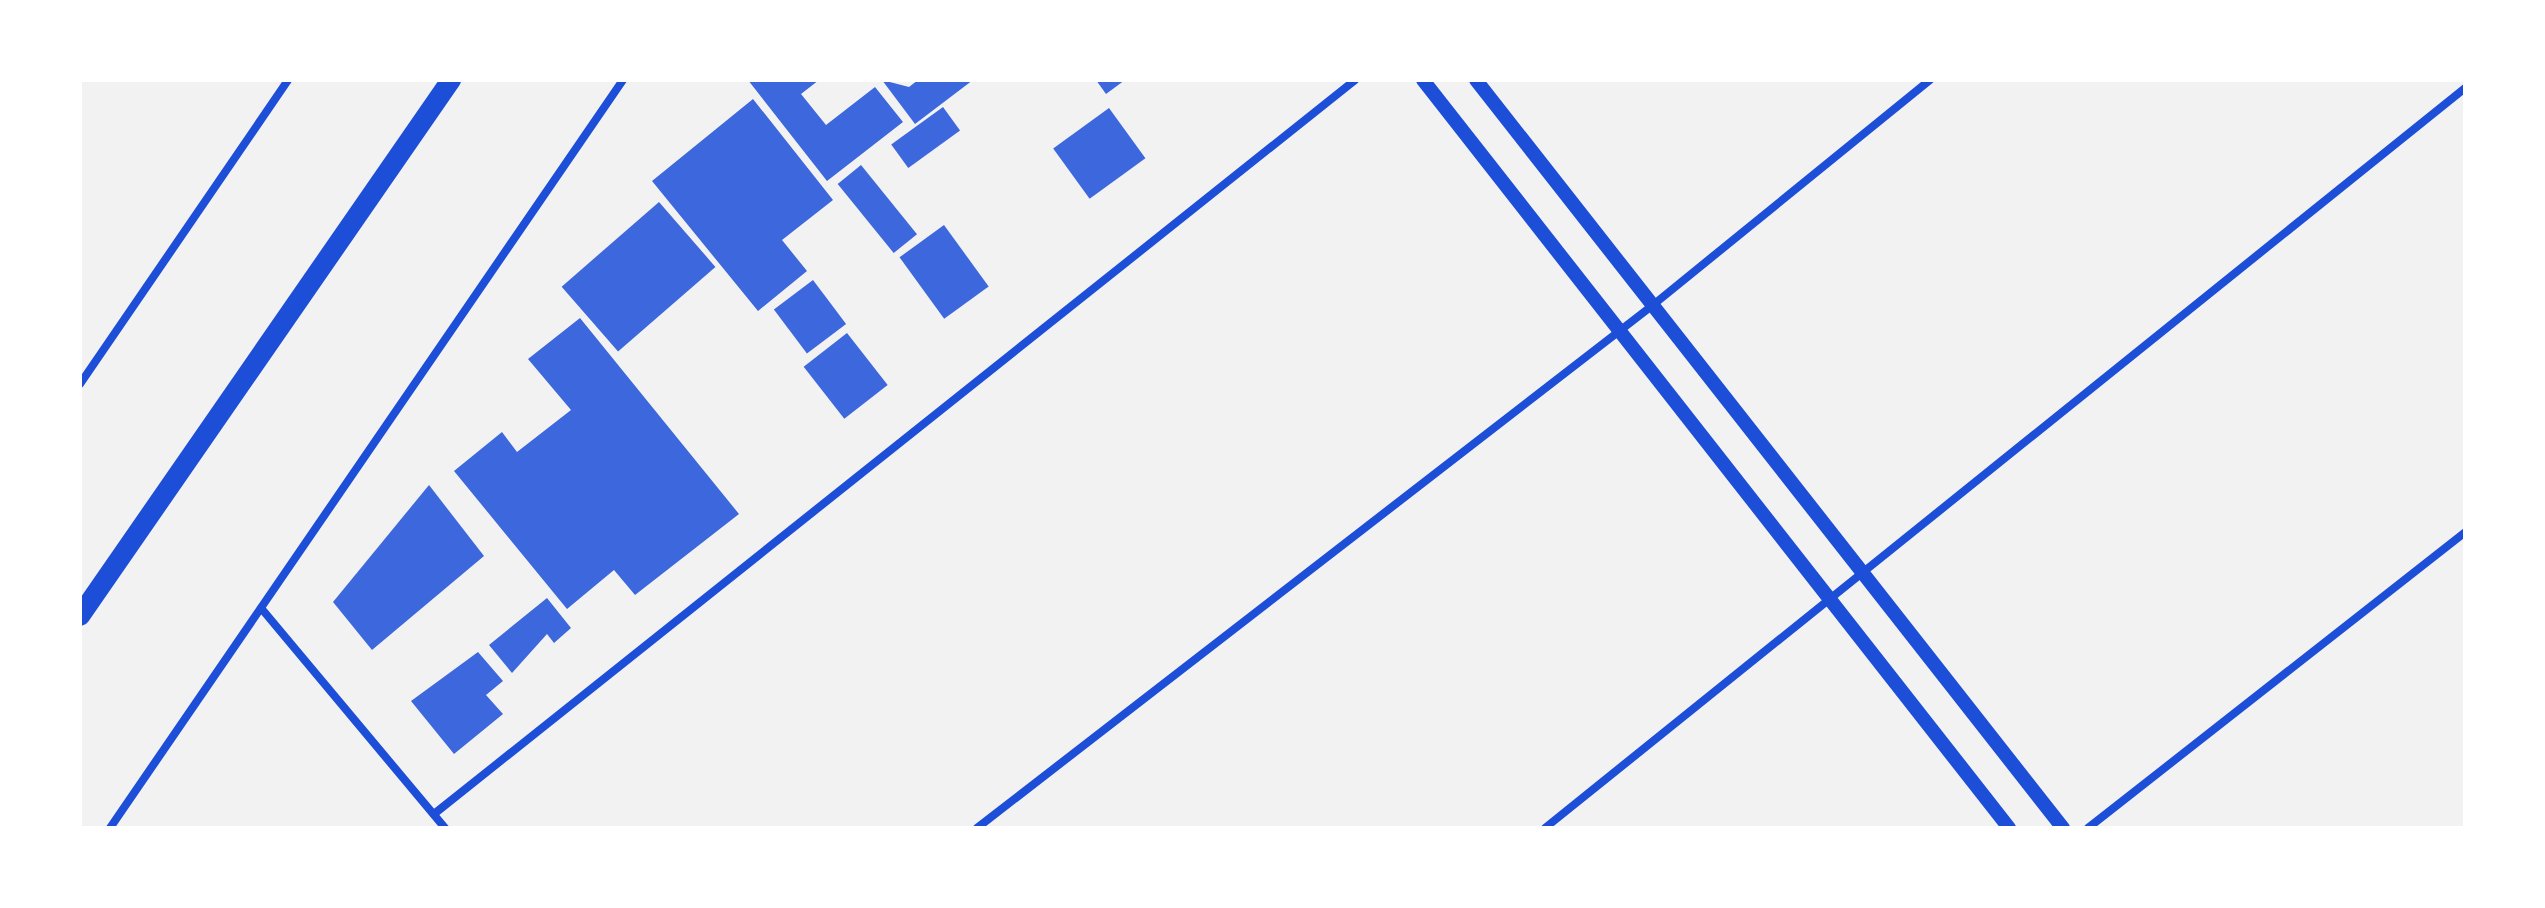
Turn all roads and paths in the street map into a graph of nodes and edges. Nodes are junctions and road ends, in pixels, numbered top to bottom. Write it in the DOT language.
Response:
graph roads {
  1 [pos="288,80"];
  2 [pos="451,80"];
  3 [pos="623,80"];
  4 [pos="1355,80"];
  5 [pos="1423,80"];
  6 [pos="1476,80"];
  7 [pos="1930,80"];
  8 [pos="2465,88"];
  9 [pos="1653,305"];
  10 [pos="1619,332"];
  11 [pos="80,384"];
  12 [pos="2465,532"];
  13 [pos="1865,577"];
  14 [pos="1828,606"];
  15 [pos="261,608"];
  16 [pos="80,616"];
  17 [pos="434,814"];
  18 [pos="110,828"];
  19 [pos="445,828"];
  20 [pos="977,828"];
  21 [pos="1545,828"];
  22 [pos="2009,828"];
  23 [pos="2063,828"];
  24 [pos="2088,828"];
  1 -- 11 [label="street"];
  2 -- 16 [label="main road"];
  3 -- 15 [label="street"];
  4 -- 17 [label="street"];
  5 -- 10 [label="street"];
  6 -- 9 [label="street"];
  7 -- 9 [label="street"];
  8 -- 13 [label="street"];
  9 -- 10 [label="street"];
  9 -- 13 [label="street"];
  10 -- 14 [label="street"];
  10 -- 20 [label="street"];
  12 -- 24 [label="street"];
  13 -- 14 [label="street"];
  13 -- 23 [label="street"];
  14 -- 21 [label="street"];
  14 -- 22 [label="street"];
  15 -- 17 [label="street"];
  15 -- 18 [label="street"];
  17 -- 19 [label="street"];
}
